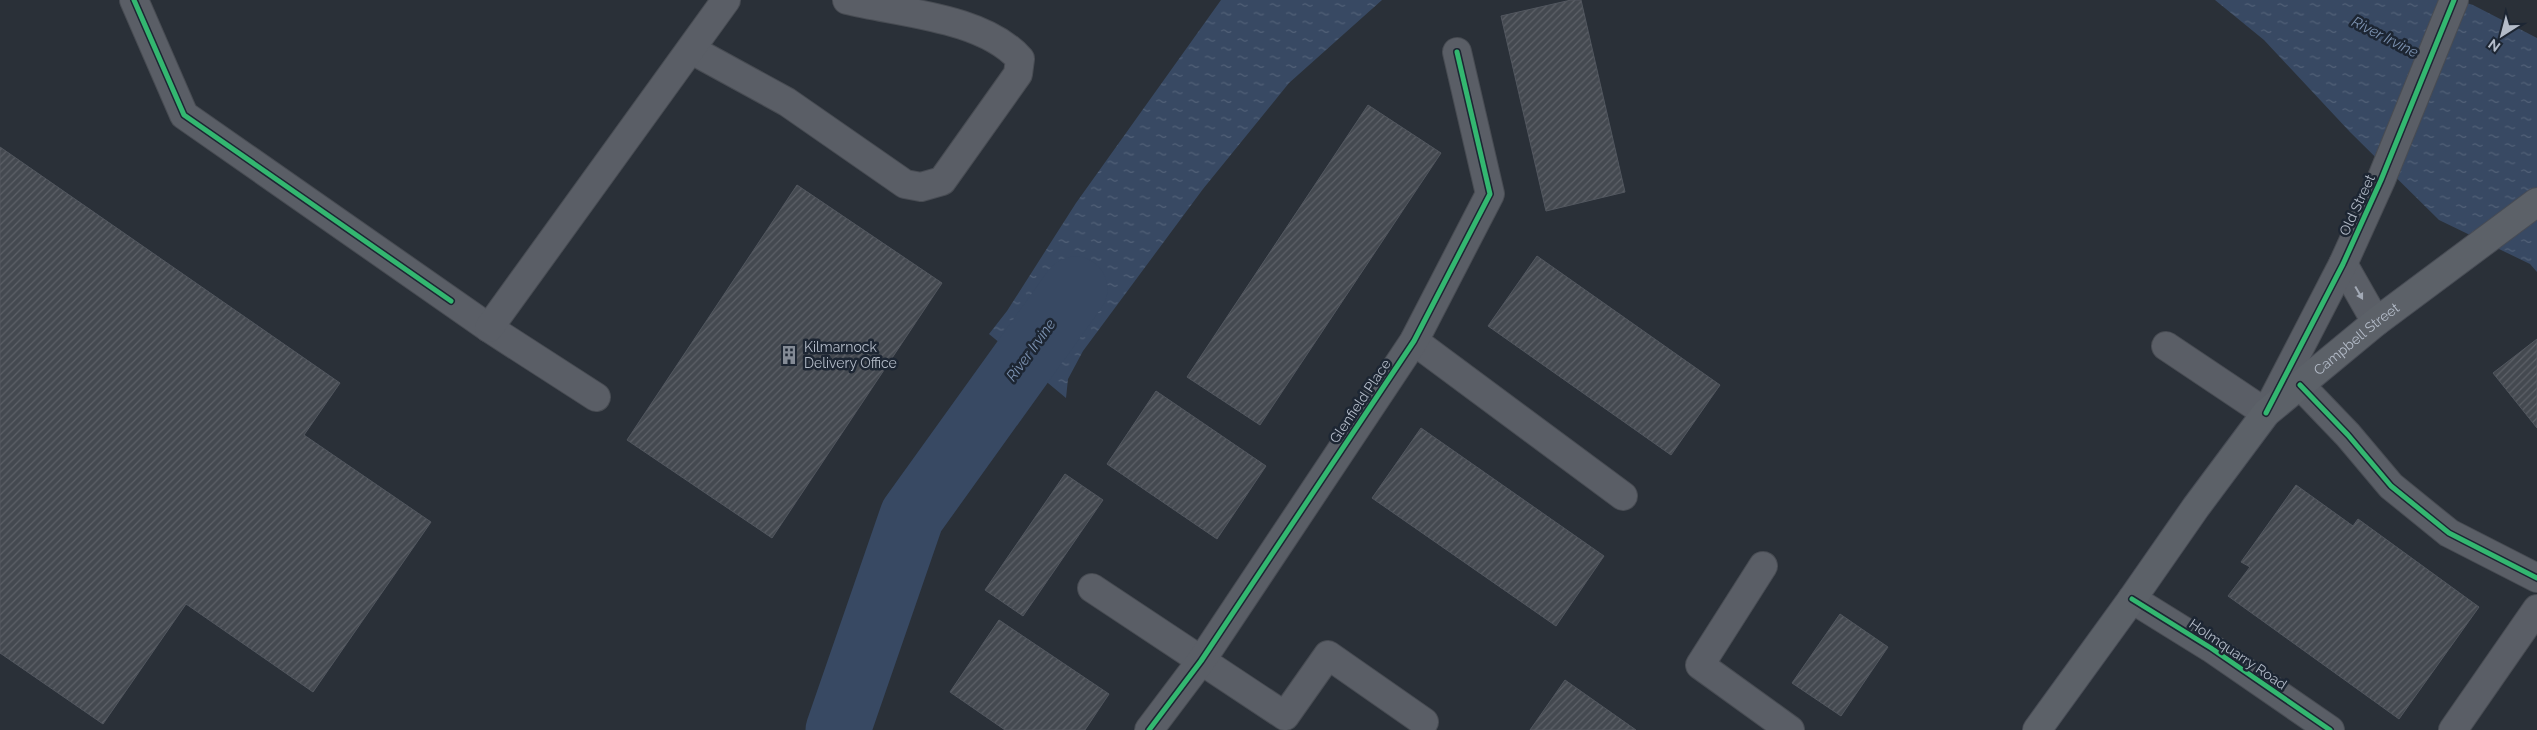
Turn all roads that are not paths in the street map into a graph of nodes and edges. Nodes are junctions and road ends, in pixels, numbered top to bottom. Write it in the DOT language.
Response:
graph roads {
  1 [pos="134,0"];
  2 [pos="726,0"];
  3 [pos="847,0"];
  4 [pos="2454,0"];
  5 [pos="692,50"];
  6 [pos="1457,52"];
  7 [pos="2537,202"];
  8 [pos="2343,264"];
  9 [pos="2376,322"];
  10 [pos="489,328"];
  11 [pos="1414,341"];
  12 [pos="2166,346"];
  13 [pos="2300,385"];
  14 [pos="596,397"];
  15 [pos="2266,413"];
  16 [pos="1623,496"];
  17 [pos="1762,566"];
  18 [pos="2537,578"];
  19 [pos="1092,588"];
  20 [pos="2132,599"];
  21 [pos="2537,609"];
  22 [pos="1201,661"];
  23 [pos="1424,722"];
  24 [pos="1280,723"];
  25 [pos="1149,730"];
  26 [pos="1790,730"];
  27 [pos="2037,730"];
  28 [pos="2330,730"];
  29 [pos="2453,730"];
  1 -- 10 [label="street"];
  2 -- 5 [label="street"];
  3 -- 5 [label="street"];
  4 -- 8 [label="street, Old Street"];
  5 -- 10 [label="street"];
  6 -- 11 [label="street, Glenfield Place"];
  7 -- 9 [label="main road, Campbell Street"];
  8 -- 9 [label="street, one-way"];
  8 -- 15 [label="street, Old Street"];
  9 -- 13 [label="main road, Campbell Street"];
  10 -- 14 [label="street"];
  11 -- 16 [label="street"];
  11 -- 22 [label="street, Glenfield Place"];
  12 -- 15 [label="street"];
  13 -- 15 [label="main road, Campbell Street"];
  13 -- 18 [label="street"];
  15 -- 20 [label="main road, Campbell Street"];
  17 -- 26 [label="street"];
  19 -- 22 [label="street"];
  20 -- 27 [label="main road, Campbell Street"];
  20 -- 28 [label="street, Holmquarry Road"];
  21 -- 29 [label="street"];
  22 -- 24 [label="street"];
  22 -- 25 [label="street, Glenfield Place"];
  23 -- 24 [label="street"];
}
